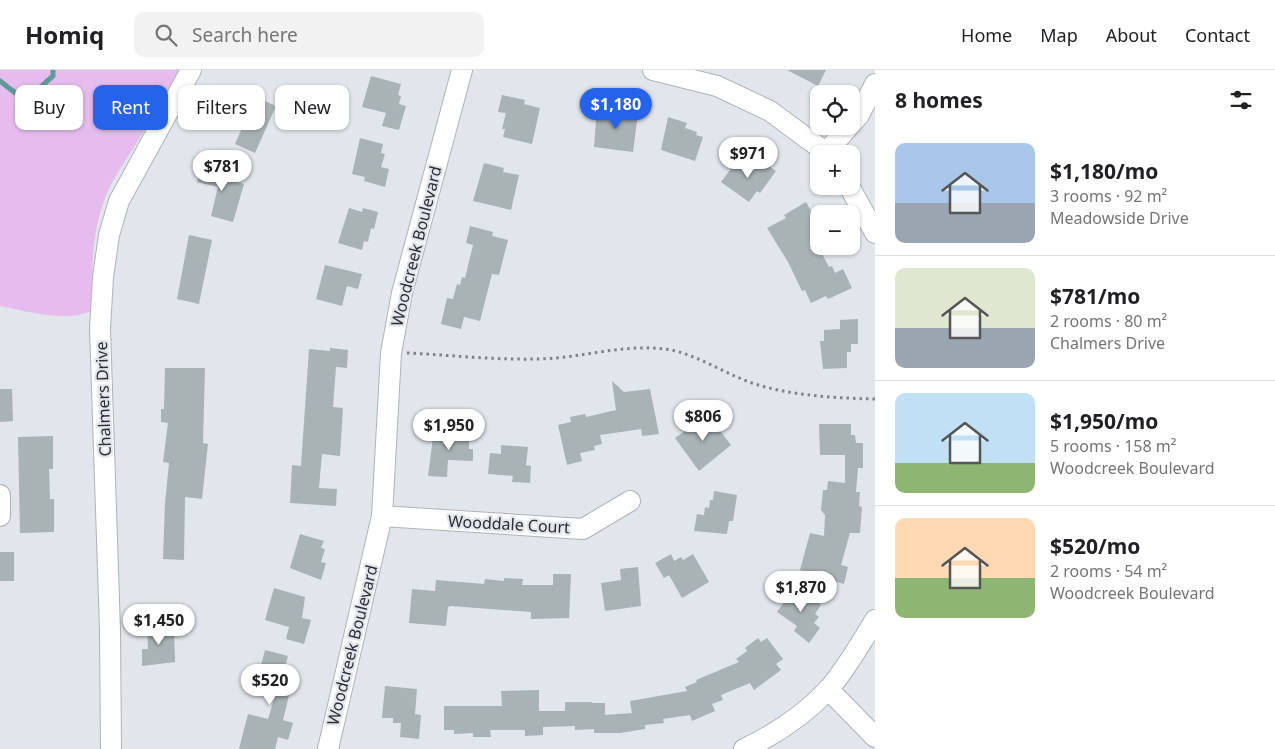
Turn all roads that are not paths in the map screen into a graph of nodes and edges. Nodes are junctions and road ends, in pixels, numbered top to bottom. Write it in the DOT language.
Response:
graph roads {
  1 [pos="191,70"];
  2 [pos="462,70"];
  3 [pos="653,70"];
  4 [pos="875,84"];
  5 [pos="860,113"];
  6 [pos="842,135"];
  7 [pos="817,145"];
  8 [pos="834,145"];
  9 [pos="854,195"];
  10 [pos="875,233"];
  11 [pos="0,495"];
  12 [pos="630,502"];
  13 [pos="0,516"];
  14 [pos="382,516"];
  15 [pos="875,620"];
  16 [pos="828,689"];
  17 [pos="875,737"];
  18 [pos="111,749"];
  19 [pos="328,749"];
  20 [pos="744,749"];
  1 -- 18 [label="street, Chalmers Drive"];
  2 -- 14 [label="street, Woodcreek Boulevard"];
  3 -- 7 [label="street"];
  4 -- 5 [label="street"];
  6 -- 8 [label="street"];
  9 -- 10 [label="street"];
  11 -- 13 [label="street"];
  12 -- 14 [label="street, Wooddale Court"];
  14 -- 19 [label="street, Woodcreek Boulevard"];
  15 -- 16 [label="street"];
  16 -- 17 [label="street"];
  16 -- 20 [label="street"];
}
